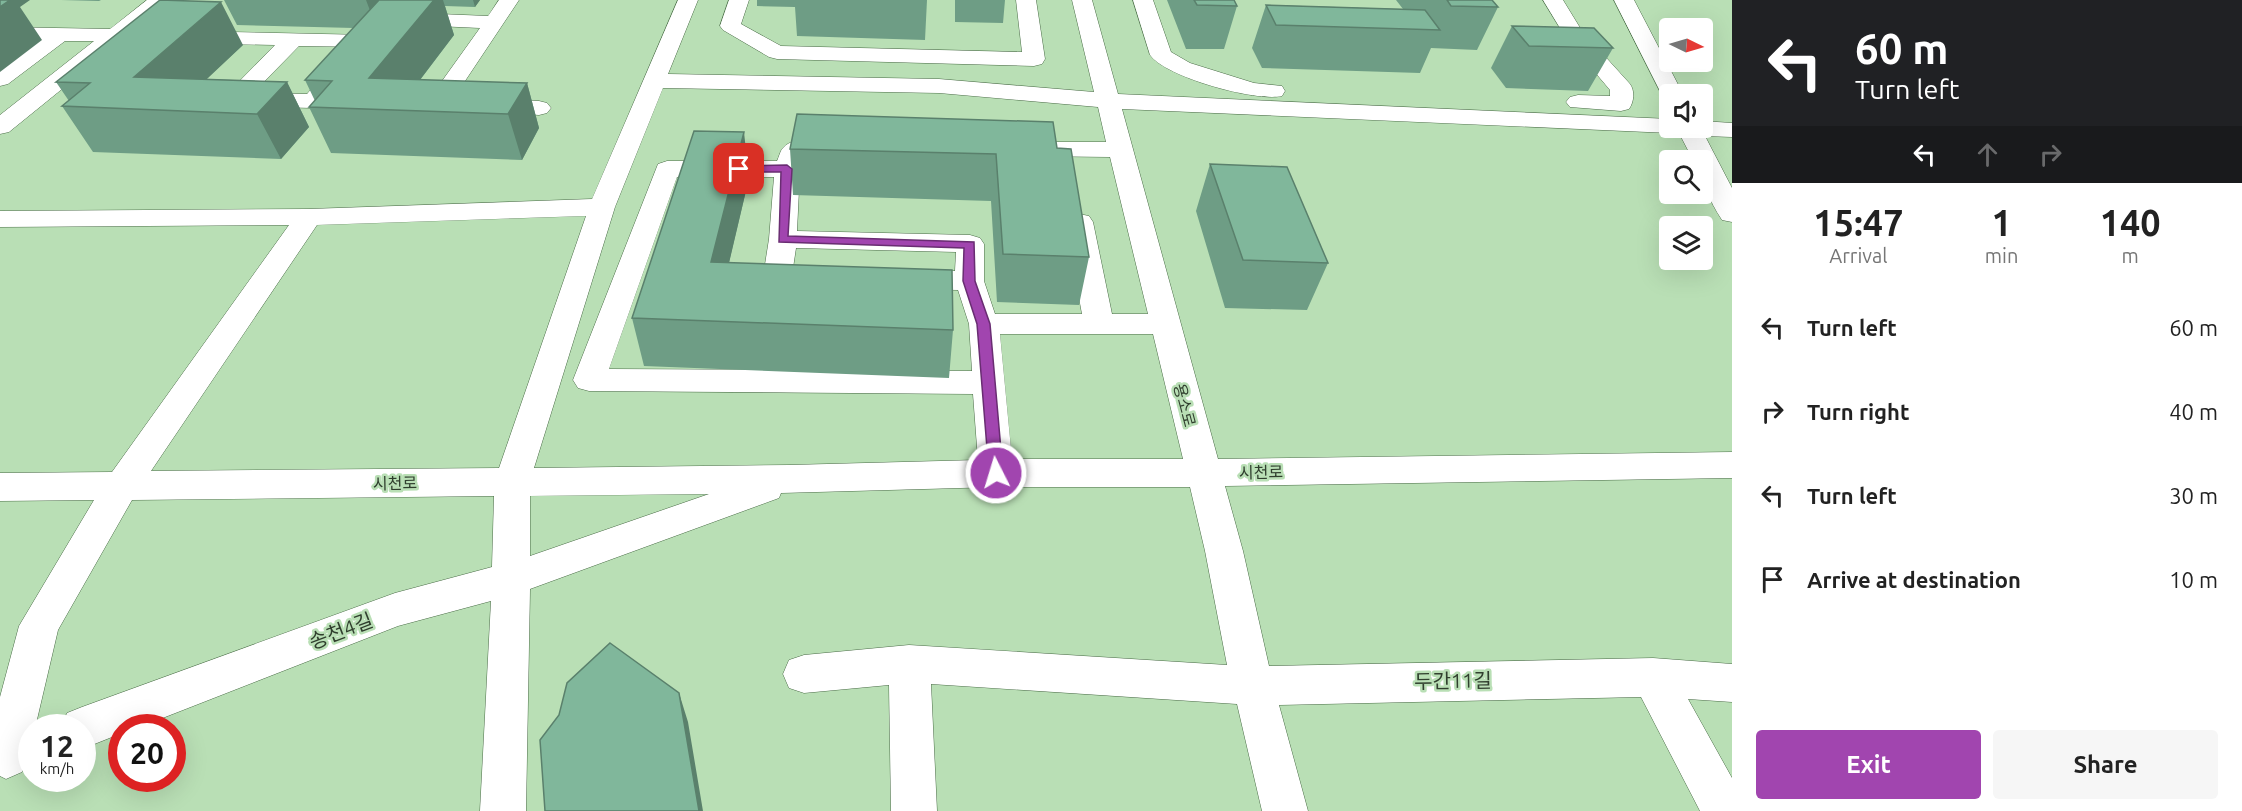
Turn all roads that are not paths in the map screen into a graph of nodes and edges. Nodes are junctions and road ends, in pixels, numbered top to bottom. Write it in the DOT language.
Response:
graph roads {
  1 [pos="160,0"];
  2 [pos="509,0"];
  3 [pos="688,0"];
  4 [pos="739,0"];
  5 [pos="1026,0"];
  6 [pos="1082,0"];
  7 [pos="1143,0"];
  8 [pos="1553,0"];
  9 [pos="1624,0"];
  10 [pos="411,10"];
  11 [pos="495,22"];
  12 [pos="0,33"];
  13 [pos="59,35"];
  14 [pos="115,36"];
  15 [pos="167,36"];
  16 [pos="383,36"];
  17 [pos="294,39"];
  18 [pos="142,57"];
  19 [pos="0,79"];
  20 [pos="655,81"];
  21 [pos="1667,84"];
  22 [pos="1108,101"];
  23 [pos="539,108"];
  24 [pos="1659,126"];
  25 [pos="0,127"];
  26 [pos="1713,129"];
  27 [pos="1732,130"];
  28 [pos="1694,138"];
  29 [pos="862,147"];
  30 [pos="1006,149"];
  31 [pos="1121,150"];
  32 [pos="787,169"];
  33 [pos="1070,173"];
  34 [pos="602,207"];
  35 [pos="1732,214"];
  36 [pos="309,217"];
  37 [pos="0,219"];
  38 [pos="783,239"];
  39 [pos="837,278"];
  40 [pos="885,279"];
  41 [pos="969,281"];
  42 [pos="984,324"];
  43 [pos="1099,324"];
  44 [pos="1164,324"];
  45 [pos="988,384"];
  46 [pos="1732,465"];
  47 [pos="996,473"];
  48 [pos="1203,473"];
  49 [pos="790,479"];
  50 [pos="512,481"];
  51 [pos="0,487"];
  52 [pos="121,487"];
  53 [pos="511,579"];
  54 [pos="909,664"];
  55 [pos="804,674"];
  56 [pos="1653,677"];
  57 [pos="1732,683"];
  58 [pos="1252,686"];
  59 [pos="96,723"];
  60 [pos="13,755"];
  61 [pos="503,811"];
  62 [pos="914,811"];
  63 [pos="1285,811"];
  64 [pos="1725,811"];
  1 -- 14 [label="street"];
  2 -- 11 [label="street"];
  3 -- 20 [label="street"];
  4 -- 5 [label="street"];
  6 -- 22 [label="street, 용소로"];
  7 -- 8 [label="street"];
  9 -- 21 [label="street"];
  10 -- 11 [label="street"];
  10 -- 16 [label="street"];
  11 -- 23 [label="street"];
  12 -- 13 [label="street"];
  13 -- 14 [label="street"];
  13 -- 19 [label="street"];
  14 -- 15 [label="street"];
  14 -- 25 [label="street"];
  15 -- 17 [label="street"];
  15 -- 18 [label="street"];
  16 -- 17 [label="street"];
  16 -- 17 [label="street"];
  20 -- 22 [label="street"];
  20 -- 34 [label="street"];
  22 -- 24 [label="street"];
  22 -- 31 [label="street, 용소로"];
  26 -- 27 [label="street"];
  28 -- 35 [label="street"];
  29 -- 32 [label="street"];
  30 -- 33 [label="street"];
  31 -- 33 [label="street"];
  31 -- 44 [label="street, 용소로"];
  32 -- 38 [label="street"];
  32 -- 45 [label="street"];
  33 -- 43 [label="street"];
  34 -- 36 [label="street"];
  34 -- 50 [label="street"];
  36 -- 37 [label="street"];
  36 -- 52 [label="street"];
  38 -- 39 [label="street"];
  38 -- 41 [label="street"];
  40 -- 41 [label="street"];
  41 -- 42 [label="street"];
  42 -- 43 [label="street"];
  42 -- 45 [label="street"];
  43 -- 44 [label="street"];
  44 -- 48 [label="street, 용소로"];
  45 -- 47 [label="street"];
  46 -- 48 [label="street, 시천로"];
  47 -- 48 [label="street, 시천로"];
  47 -- 49 [label="street, 시천로"];
  48 -- 58 [label="street, 용소로"];
  49 -- 50 [label="street, 시천로"];
  49 -- 53 [label="street, 시천로"];
  50 -- 52 [label="street, 시천로"];
  50 -- 53 [label="street"];
  51 -- 52 [label="street, 시천로"];
  52 -- 60 [label="street"];
  53 -- 59 [label="street, 송천4길"];
  53 -- 61 [label="street"];
  54 -- 55 [label="street, 두간11길"];
  54 -- 58 [label="street, 두간11길"];
  54 -- 62 [label="street"];
  56 -- 57 [label="street, 두간11길"];
  56 -- 58 [label="street, 두간11길"];
  56 -- 64 [label="street"];
  58 -- 63 [label="street, 용소로"];
}
